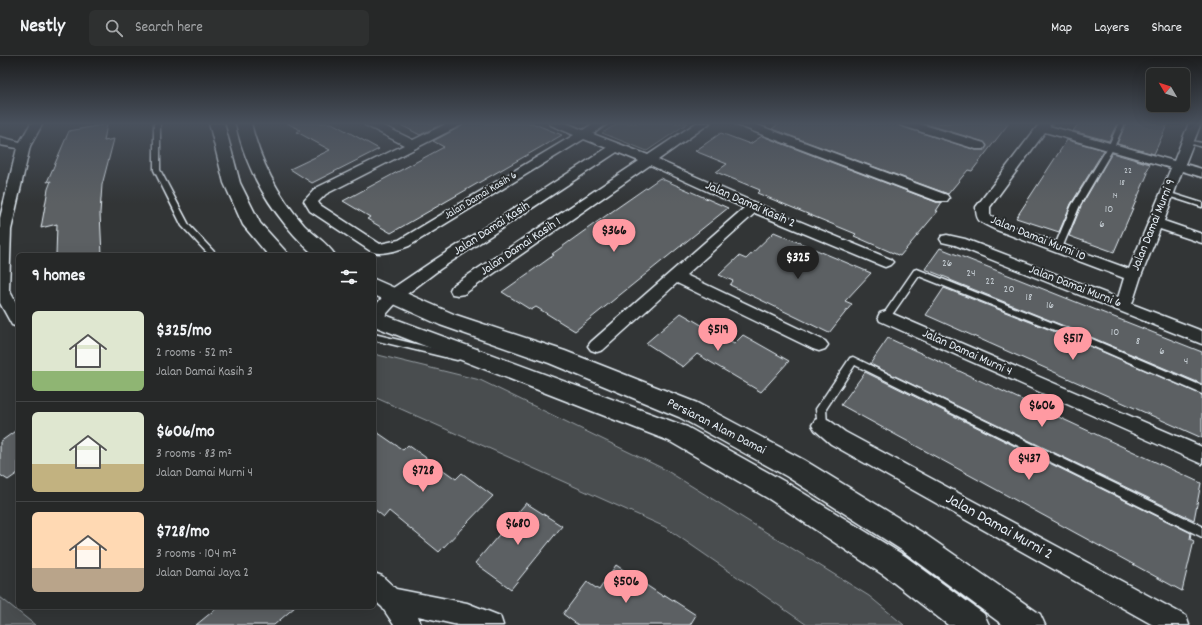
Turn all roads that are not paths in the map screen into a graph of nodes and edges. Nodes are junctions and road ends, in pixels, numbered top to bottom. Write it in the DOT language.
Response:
graph roads {
  1 [pos="23,150"];
  2 [pos="157,150"];
  3 [pos="223,150"];
  4 [pos="250,150"];
  5 [pos="405,150"];
  6 [pos="559,150"];
  7 [pos="614,150"];
  8 [pos="620,150"];
  9 [pos="664,150"];
  10 [pos="813,150"];
  11 [pos="1026,150"];
  12 [pos="1109,150"];
  13 [pos="1120,150"];
  14 [pos="1185,150"];
  15 [pos="648,160"];
  16 [pos="1178,166"];
  17 [pos="1202,173"];
  18 [pos="1167,194"];
  19 [pos="942,198"];
  20 [pos="1202,205"];
  21 [pos="753,207"];
  22 [pos="1156,224"];
  23 [pos="947,239"];
  24 [pos="1202,239"];
  25 [pos="1058,248"];
  26 [pos="211,253"];
  27 [pos="277,253"];
  28 [pos="323,253"];
  29 [pos="884,262"];
  30 [pos="675,276"];
  31 [pos="1133,276"];
  32 [pos="376,287"];
  33 [pos="458,290"];
  34 [pos="393,296"];
  35 [pos="1123,306"];
  36 [pos="376,315"];
  37 [pos="16,317"];
  38 [pos="886,317"];
  39 [pos="376,318"];
  40 [pos="376,337"];
  41 [pos="1202,338"];
  42 [pos="597,346"];
  43 [pos="819,346"];
  44 [pos="512,370"];
  45 [pos="1202,390"];
  46 [pos="822,425"];
  47 [pos="1202,456"];
  48 [pos="1202,532"];
  49 [pos="382,592"];
  50 [pos="409,625"];
  51 [pos="491,625"];
  52 [pos="973,625"];
  53 [pos="1029,625"];
  54 [pos="1177,625"];
  1 -- 37 [label="street"];
  2 -- 26 [label="lane"];
  3 -- 27 [label="street"];
  4 -- 28 [label="street"];
  5 -- 6 [label="street, Jalan Damai Kasih 6"];
  7 -- 34 [label="street, Jalan Damai Kasih"];
  8 -- 15 [label="street, Jalan Damai Kasih 2"];
  9 -- 15 [label="street, Jalan Damai Kasih 1"];
  10 -- 19 [label="street"];
  11 -- 25 [label="street, Jalan Damai Murni 10"];
  12 -- 25 [label="lane"];
  13 -- 16 [label="street"];
  14 -- 16 [label="street, Jalan Damai Murni 9"];
  15 -- 21 [label="street, Jalan Damai Kasih 2"];
  15 -- 33 [label="street, Jalan Damai Kasih 1"];
  16 -- 17 [label="street"];
  16 -- 18 [label="street, Jalan Damai Murni 9"];
  18 -- 20 [label="lane"];
  18 -- 22 [label="street, Jalan Damai Murni 9"];
  21 -- 29 [label="street, Jalan Damai Kasih 2"];
  21 -- 30 [label="street"];
  22 -- 24 [label="street"];
  22 -- 31 [label="street, Jalan Damai Murni 9"];
  23 -- 35 [label="street, Jalan Damai Murni 6"];
  25 -- 31 [label="street, Jalan Damai Murni 10"];
  30 -- 42 [label="street"];
  30 -- 43 [label="street"];
  31 -- 35 [label="street, Jalan Damai Murni 9"];
  32 -- 34 [label="street, Persiaran Alam Damai"];
  34 -- 36 [label="street, Jalan Damai Kasih"];
  34 -- 53 [label="street, Persiaran Alam Damai"];
  35 -- 41 [label="street, Jalan Damai Murni 6"];
  38 -- 45 [label="lane"];
  38 -- 47 [label="street, Jalan Damai Murni 4"];
  39 -- 44 [label="street, Persiaran Alam Damai"];
  40 -- 44 [label="lane"];
  44 -- 52 [label="street, Persiaran Alam Damai"];
  46 -- 48 [label="lane"];
  46 -- 54 [label="street, Jalan Damai Murni 2"];
  49 -- 50 [label="street"];
  49 -- 51 [label="street"];
}
